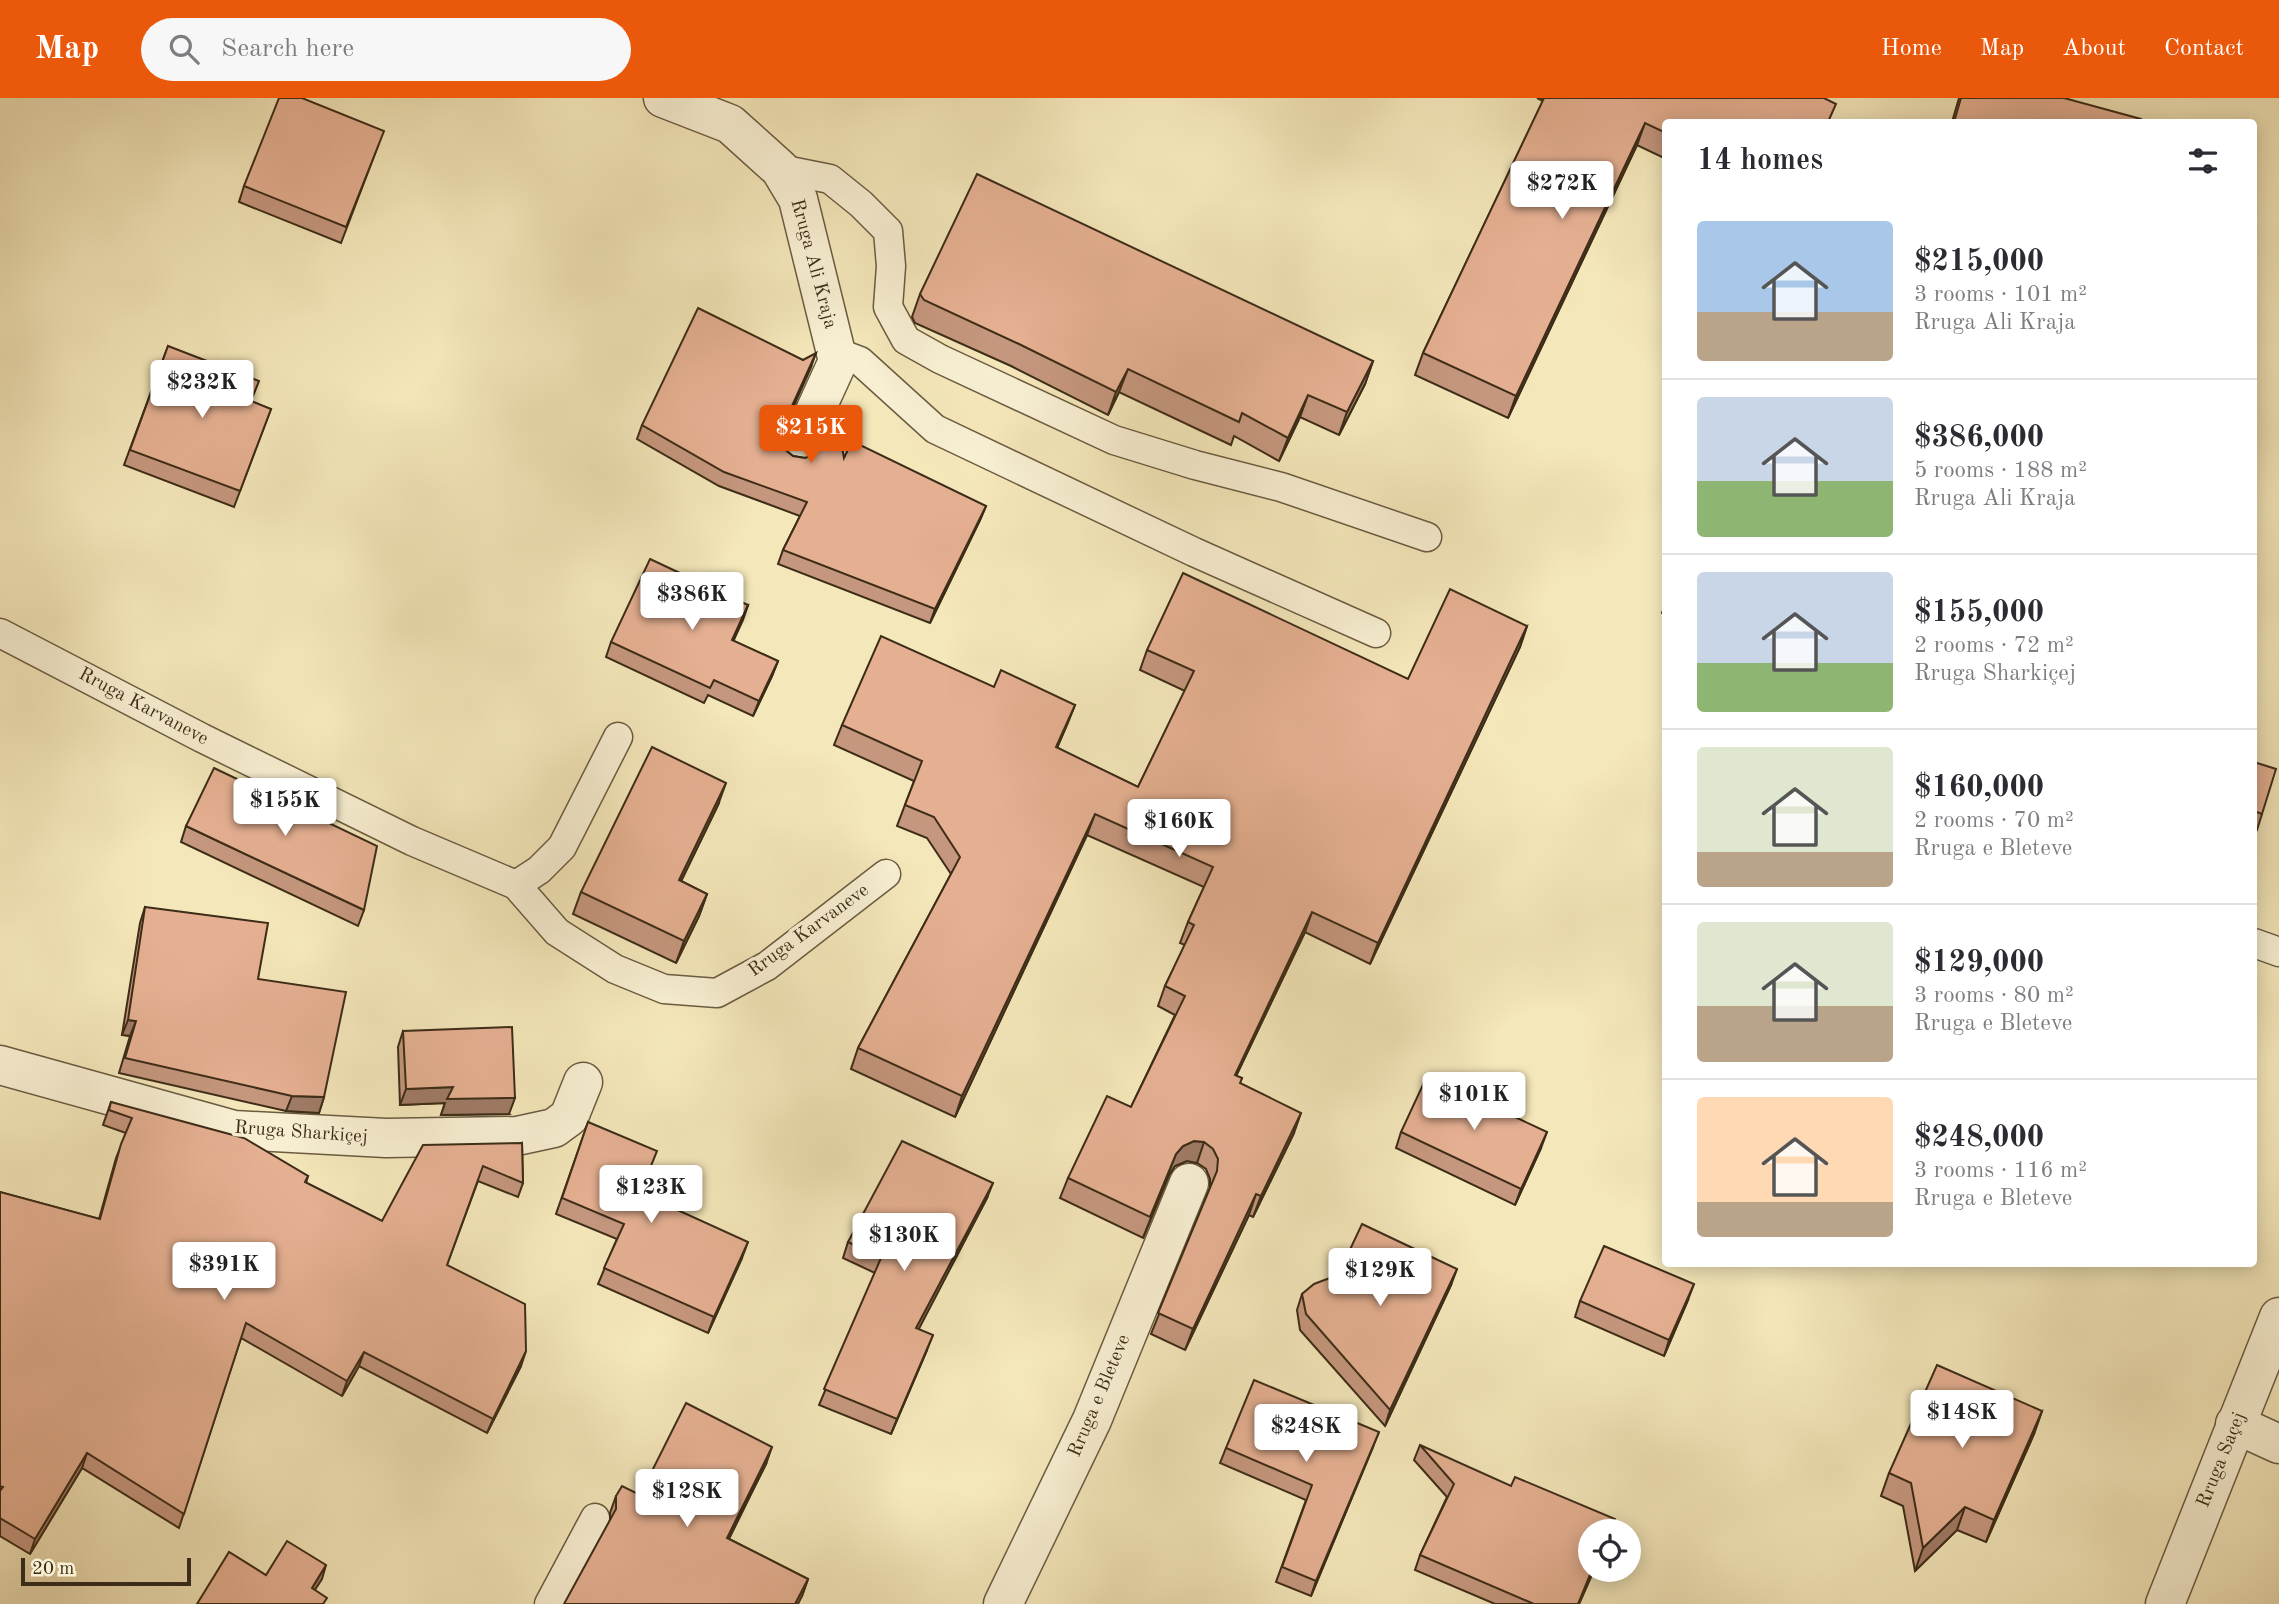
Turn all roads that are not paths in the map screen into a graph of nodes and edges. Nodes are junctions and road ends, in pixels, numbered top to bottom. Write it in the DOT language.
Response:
graph roads {
  1 [pos="663,98"];
  2 [pos="780,169"];
  3 [pos="836,352"];
  4 [pos="797,451"];
  5 [pos="1427,537"];
  6 [pos="0,633"];
  7 [pos="1376,633"];
  8 [pos="618,737"];
  9 [pos="887,874"];
  10 [pos="516,885"];
  11 [pos="2257,944"];
  12 [pos="2279,952"];
  13 [pos="0,1065"];
  14 [pos="583,1082"];
  15 [pos="1189,1183"];
  16 [pos="2279,1317"];
  17 [pos="2235,1424"];
  18 [pos="2279,1444"];
  19 [pos="595,1518"];
  20 [pos="549,1604"];
  21 [pos="1003,1604"];
  22 [pos="2165,1604"];
  1 -- 2 [label="street, Rruga Ali Kraja"];
  2 -- 3 [label="street, Rruga Ali Kraja"];
  2 -- 5 [label="lane"];
  3 -- 4 [label="street, Rruga Ali Kraja"];
  3 -- 7 [label="lane"];
  6 -- 10 [label="lane, Rruga Karvaneve"];
  8 -- 10 [label="lane"];
  9 -- 10 [label="lane, Rruga Karvaneve"];
  11 -- 12 [label="lane"];
  13 -- 14 [label="street, Rruga Sharkiçej"];
  15 -- 21 [label="street, Rruga e Bleteve"];
  16 -- 17 [label="street, Rruga Saçej"];
  17 -- 18 [label="street"];
  17 -- 22 [label="street, Rruga Saçej"];
  19 -- 20 [label="lane"];
}
